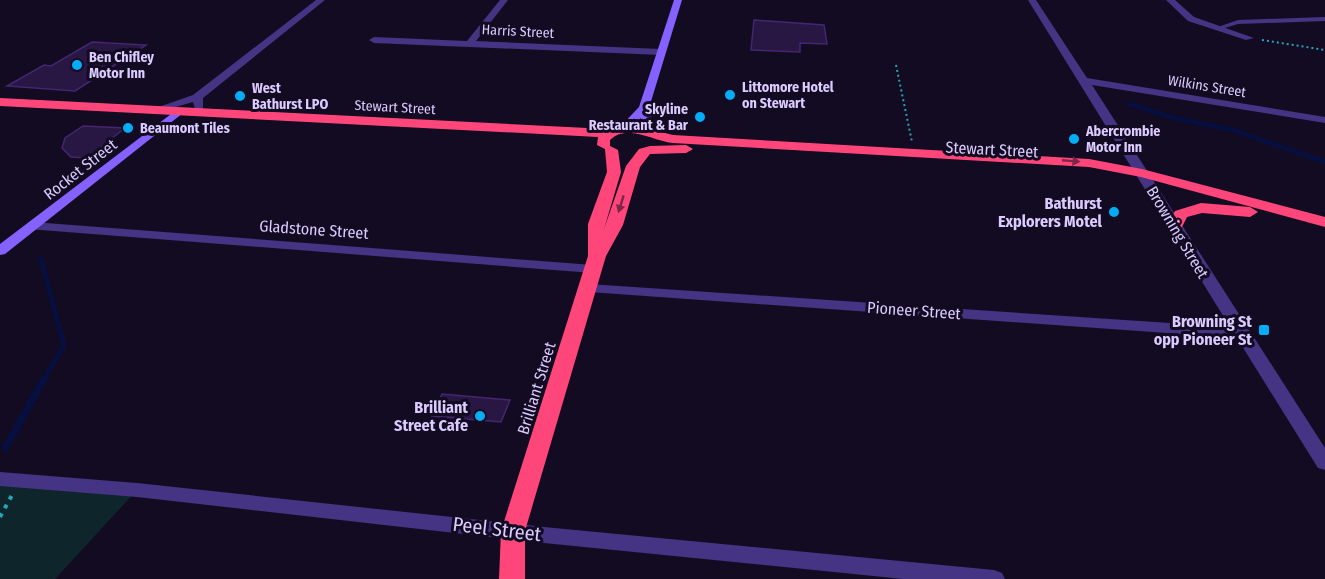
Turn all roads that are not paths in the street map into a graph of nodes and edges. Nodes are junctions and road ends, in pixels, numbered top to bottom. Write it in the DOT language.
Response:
graph roads {
  1 [pos="321,0"];
  2 [pos="504,0"];
  3 [pos="678,0"];
  4 [pos="1032,0"];
  5 [pos="1170,0"];
  6 [pos="1325,19"];
  7 [pos="1218,28"];
  8 [pos="1249,38"];
  9 [pos="374,40"];
  10 [pos="471,42"];
  11 [pos="661,52"];
  12 [pos="1084,81"];
  13 [pos="197,97"];
  14 [pos="0,102"];
  15 [pos="644,108"];
  16 [pos="155,110"];
  17 [pos="0,111"];
  18 [pos="202,112"];
  19 [pos="174,116"];
  20 [pos="1325,120"];
  21 [pos="624,129"];
  22 [pos="650,142"];
  23 [pos="608,143"];
  24 [pos="1147,179"];
  25 [pos="1263,215"];
  26 [pos="1325,222"];
  27 [pos="33,226"];
  28 [pos="1176,226"];
  29 [pos="1325,232"];
  30 [pos="0,251"];
  31 [pos="593,271"];
  32 [pos="1239,333"];
  33 [pos="1325,463"];
  34 [pos="10,480"];
  35 [pos="513,531"];
  36 [pos="512,579"];
  37 [pos="994,579"];
  1 -- 13 [label="street"];
  2 -- 10 [label="street"];
  3 -- 11 [label="street"];
  4 -- 12 [label="street, Browning Street"];
  5 -- 7 [label="street"];
  6 -- 7 [label="lane"];
  7 -- 8 [label="street"];
  9 -- 10 [label="street, Harris Street"];
  10 -- 11 [label="street, Harris Street"];
  11 -- 15 [label="street"];
  12 -- 20 [label="street, Wilkins Street"];
  12 -- 24 [label="street, Browning Street"];
  13 -- 16 [label="street"];
  13 -- 18 [label="street"];
  14 -- 16 [label="highway, Stewart Street"];
  15 -- 21 [label="street"];
  15 -- 22 [label="street"];
  16 -- 19 [label="highway, Stewart Street"];
  17 -- 19 [label="highway, Stewart Street"];
  18 -- 19 [label="highway, Stewart Street"];
  18 -- 23 [label="highway, Stewart Street"];
  19 -- 23 [label="highway, Stewart Street"];
  19 -- 27 [label="street, Rocket Street"];
  21 -- 22 [label="highway"];
  21 -- 23 [label="highway"];
  22 -- 23 [label="highway"];
  22 -- 24 [label="highway, Stewart Street"];
  22 -- 24 [label="highway, Stewart Street, one-way"];
  22 -- 31 [label="highway, Brilliant Street, one-way"];
  23 -- 31 [label="highway, Brilliant Street"];
  24 -- 25 [label="highway, Stewart Street"];
  24 -- 26 [label="highway, Stewart Street"];
  24 -- 28 [label="street, Browning Street"];
  25 -- 28 [label="highway"];
  25 -- 29 [label="highway, Stewart Street"];
  27 -- 30 [label="street, Rocket Street"];
  27 -- 31 [label="street, Gladstone Street"];
  28 -- 32 [label="street, Browning Street"];
  31 -- 32 [label="street, Pioneer Street"];
  31 -- 35 [label="highway, Brilliant Street"];
  32 -- 33 [label="street, Browning Street"];
  34 -- 35 [label="street, Peel Street"];
  35 -- 36 [label="highway, Brilliant Street"];
  35 -- 37 [label="street, Peel Street"];
}
